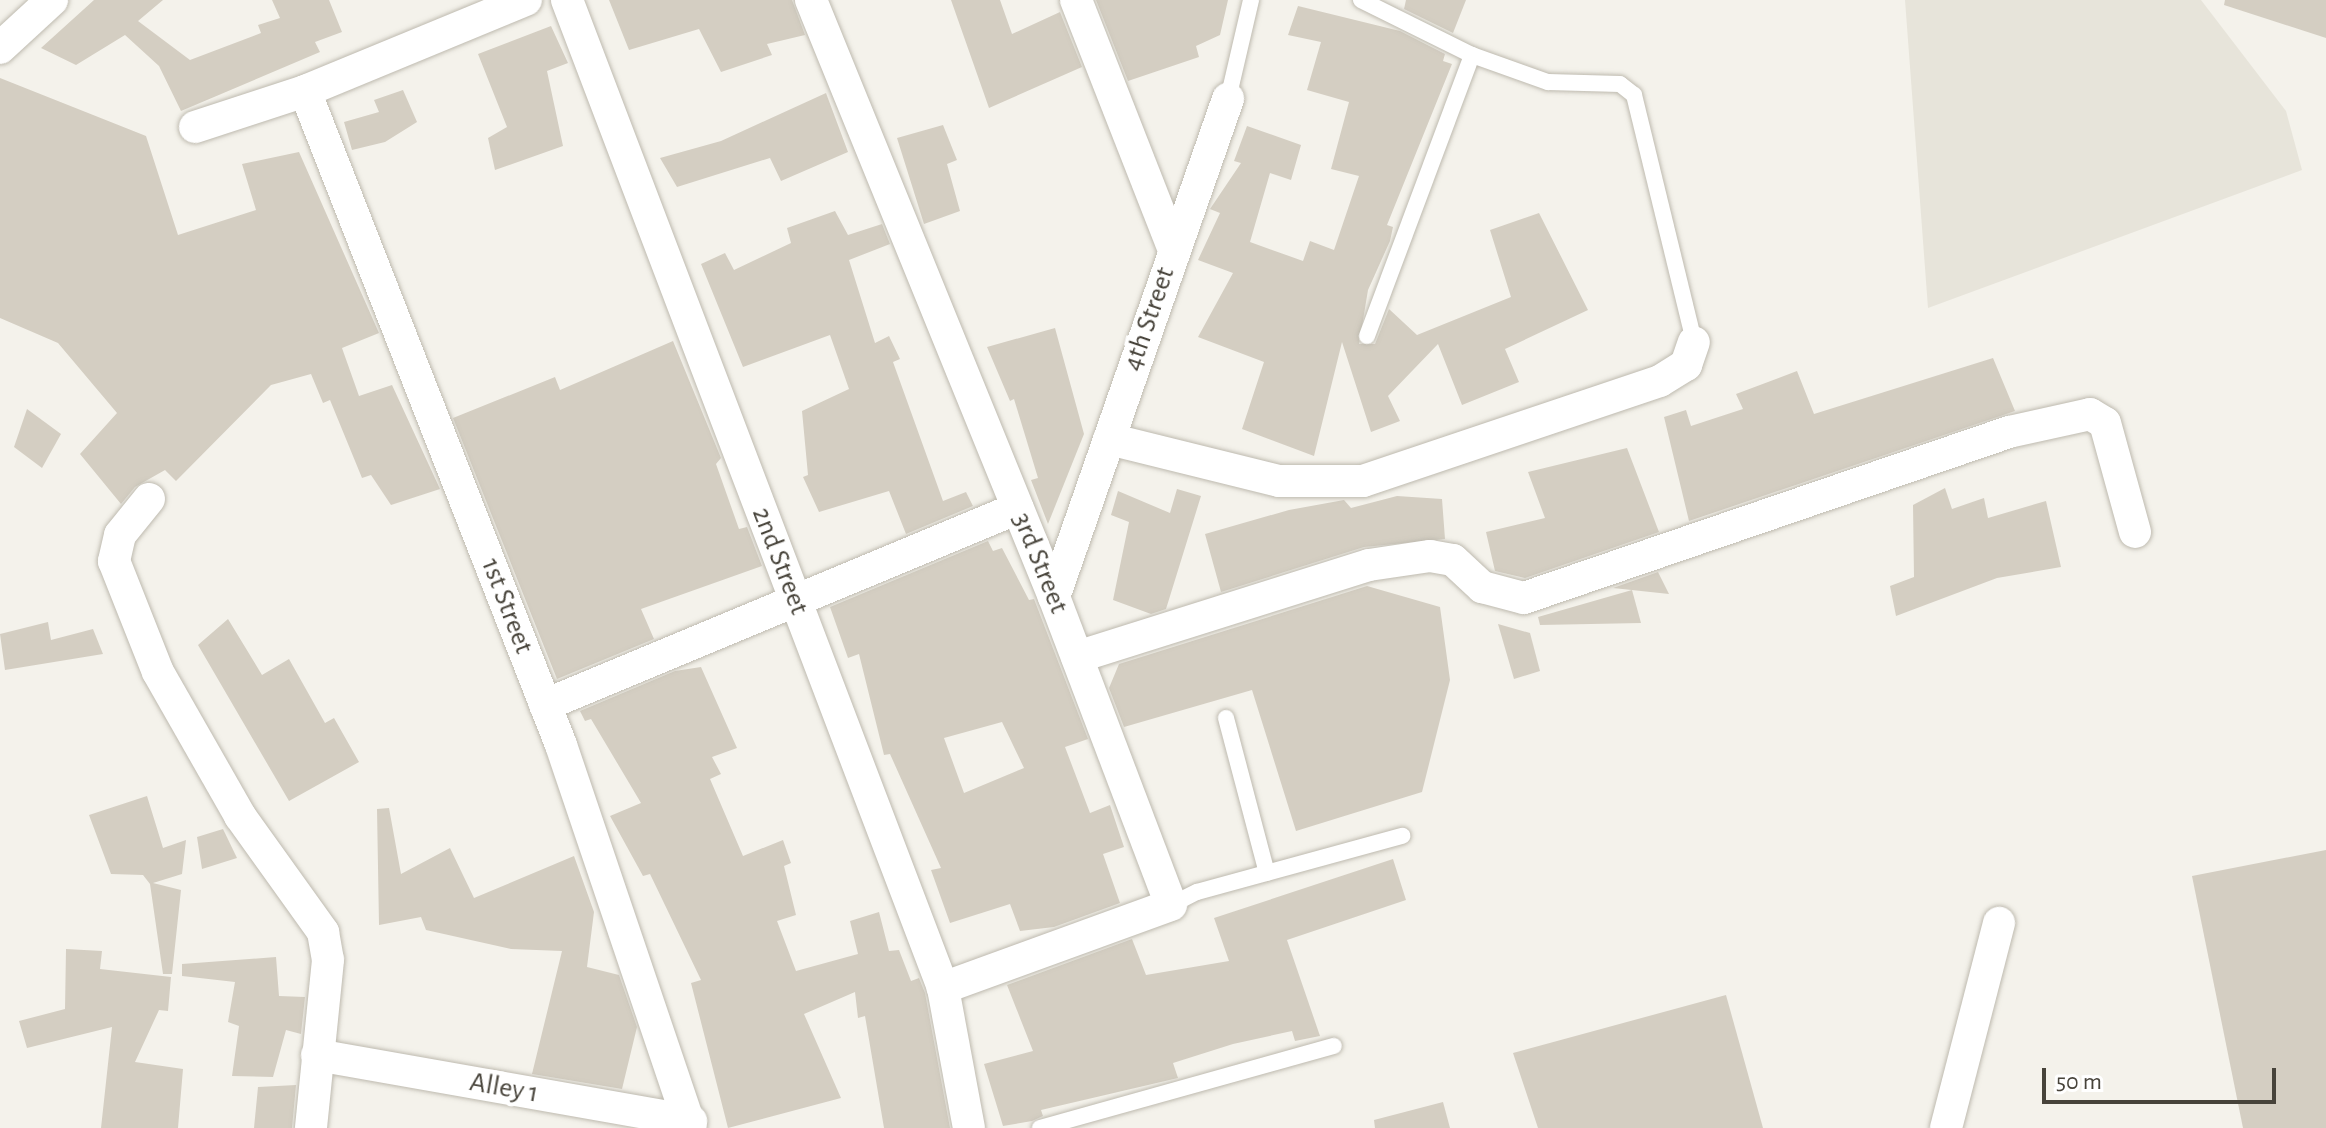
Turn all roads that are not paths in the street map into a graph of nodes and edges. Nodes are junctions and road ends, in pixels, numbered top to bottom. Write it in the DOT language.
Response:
graph roads {
  1 [pos="52,0"];
  2 [pos="526,0"];
  3 [pos="567,0"];
  4 [pos="811,0"];
  5 [pos="1076,0"];
  6 [pos="1251,0"];
  7 [pos="1361,0"];
  8 [pos="0,48"];
  9 [pos="1472,55"];
  10 [pos="305,91"];
  11 [pos="1228,99"];
  12 [pos="195,127"];
  13 [pos="1173,247"];
  14 [pos="1367,336"];
  15 [pos="1694,342"];
  16 [pos="1109,439"];
  17 [pos="149,499"];
  18 [pos="1018,508"];
  19 [pos="2135,532"];
  20 [pos="1054,597"];
  21 [pos="796,603"];
  22 [pos="1077,657"];
  23 [pos="545,705"];
  24 [pos="1226,718"];
  25 [pos="1402,836"];
  26 [pos="1267,873"];
  27 [pos="1171,905"];
  28 [pos="1999,923"];
  29 [pos="943,988"];
  30 [pos="1334,1046"];
  31 [pos="317,1055"];
  32 [pos="691,1125"];
  33 [pos="311,1128"];
  34 [pos="969,1128"];
  35 [pos="1040,1128"];
  36 [pos="1946,1128"];
  1 -- 8 [label="street"];
  2 -- 10 [label="street"];
  3 -- 21 [label="street, 2nd Street"];
  4 -- 18 [label="street, 3rd Street"];
  5 -- 13 [label="street, 4th Street"];
  6 -- 11 [label="lane"];
  7 -- 9 [label="lane"];
  9 -- 14 [label="lane"];
  9 -- 15 [label="lane"];
  10 -- 12 [label="street"];
  10 -- 23 [label="street, 1st Street"];
  11 -- 13 [label="street"];
  13 -- 16 [label="street, 4th Street"];
  15 -- 16 [label="street"];
  16 -- 20 [label="street, 4th Street"];
  17 -- 31 [label="street"];
  18 -- 20 [label="street, 3rd Street"];
  18 -- 21 [label="street"];
  19 -- 22 [label="street"];
  20 -- 22 [label="street, 3rd Street"];
  21 -- 23 [label="street"];
  21 -- 29 [label="street, 2nd Street"];
  22 -- 27 [label="street, 3rd Street"];
  23 -- 32 [label="street, 1st Street"];
  24 -- 26 [label="lane"];
  25 -- 26 [label="lane"];
  26 -- 27 [label="lane"];
  27 -- 29 [label="street"];
  28 -- 36 [label="street"];
  29 -- 34 [label="street, 2nd Street"];
  30 -- 35 [label="lane"];
  31 -- 32 [label="street, Alley 1"];
  31 -- 33 [label="street"];
}
